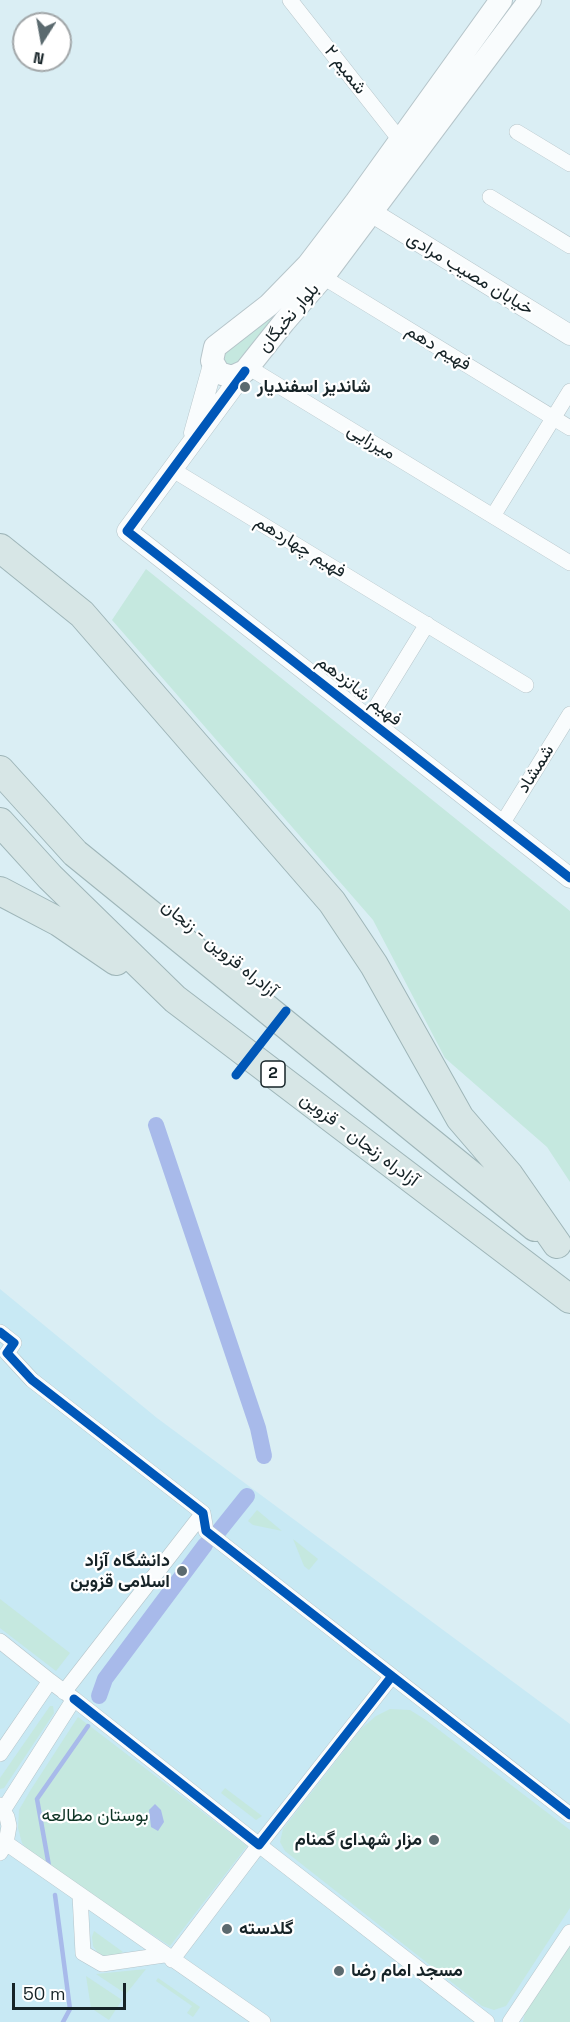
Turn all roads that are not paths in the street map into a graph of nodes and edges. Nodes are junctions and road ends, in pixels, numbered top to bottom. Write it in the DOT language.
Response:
graph roads {
  1 [pos="290,0"];
  2 [pos="501,0"];
  3 [pos="530,0"];
  4 [pos="518,132"];
  5 [pos="400,140"];
  6 [pos="570,164"];
  7 [pos="490,197"];
  8 [pos="363,208"];
  9 [pos="570,246"];
  10 [pos="323,277"];
  11 [pos="570,335"];
  12 [pos="213,365"];
  13 [pos="247,369"];
  14 [pos="570,391"];
  15 [pos="554,418"];
  16 [pos="570,428"];
  17 [pos="188,450"];
  18 [pos="173,470"];
  19 [pos="493,516"];
  20 [pos="0,548"];
  21 [pos="570,563"];
  22 [pos="427,624"];
  23 [pos="526,685"];
  24 [pos="570,714"];
  25 [pos="368,720"];
  26 [pos="0,770"];
  27 [pos="0,822"];
  28 [pos="502,824"];
  29 [pos="570,878"];
  30 [pos="0,891"];
  31 [pos="175,999"];
  32 [pos="564,1248"];
  33 [pos="570,1299"];
  34 [pos="0,1332"];
  35 [pos="203,1513"];
  36 [pos="0,1641"];
  37 [pos="392,1676"];
  38 [pos="50,1681"];
  39 [pos="69,1696"];
  40 [pos="0,1754"];
  41 [pos="2,1807"];
  42 [pos="570,1815"];
  43 [pos="259,1845"];
  44 [pos="3,1848"];
  45 [pos="80,1895"];
  46 [pos="570,1932"];
  47 [pos="168,1958"];
  48 [pos="263,2022"];
  49 [pos="487,2022"];
  50 [pos="510,2022"];
  1 -- 5 [label="street, شمیم ۲"];
  2 -- 5 [label="main road, بلوار نخبگان"];
  3 -- 8 [label="main road, بلوار نخبگان"];
  4 -- 6 [label="street"];
  5 -- 8 [label="main road, بلوار نخبگان"];
  7 -- 9 [label="street"];
  8 -- 10 [label="main road, بلوار نخبگان"];
  8 -- 11 [label="street, خیابان مصیب مرادی"];
  8 -- 12 [label="main road, بلوار نخبگان"];
  10 -- 13 [label="main road, بلوار نخبگان"];
  10 -- 15 [label="street, فهیم دهم"];
  12 -- 13 [label="main road"];
  12 -- 17 [label="street"];
  13 -- 17 [label="street"];
  13 -- 19 [label="street, میرزایی"];
  14 -- 15 [label="street"];
  15 -- 16 [label="street, فهیم دهم"];
  15 -- 19 [label="street"];
  17 -- 18 [label="street"];
  18 -- 22 [label="street, فهیم چهاردهم"];
  18 -- 25 [label="street, فهیم شانزدهم"];
  19 -- 21 [label="street, میرزایی"];
  20 -- 32 [label="highway"];
  22 -- 23 [label="street, فهیم چهاردهم"];
  22 -- 25 [label="street"];
  24 -- 28 [label="street, شمشاد"];
  25 -- 28 [label="street, فهیم شانزدهم"];
  26 -- 32 [label="highway, آزادراه قزوین - زنجان"];
  27 -- 31 [label="highway, آزادراه زنجان - قزوین / 2"];
  28 -- 29 [label="street, فهیم شانزدهم"];
  30 -- 31 [label="highway"];
  31 -- 33 [label="highway, آزادراه زنجان - قزوین / 2"];
  34 -- 35 [label="street"];
  35 -- 37 [label="street"];
  35 -- 39 [label="street"];
  36 -- 38 [label="street"];
  37 -- 42 [label="street"];
  37 -- 43 [label="street"];
  38 -- 39 [label="street"];
  38 -- 40 [label="street"];
  39 -- 41 [label="street"];
  39 -- 43 [label="street"];
  41 -- 44 [label="street"];
  43 -- 47 [label="street"];
  43 -- 49 [label="street"];
  44 -- 45 [label="street"];
  45 -- 47 [label="street"];
  45 -- 47 [label="street"];
  46 -- 50 [label="street"];
  47 -- 48 [label="street"];
}
